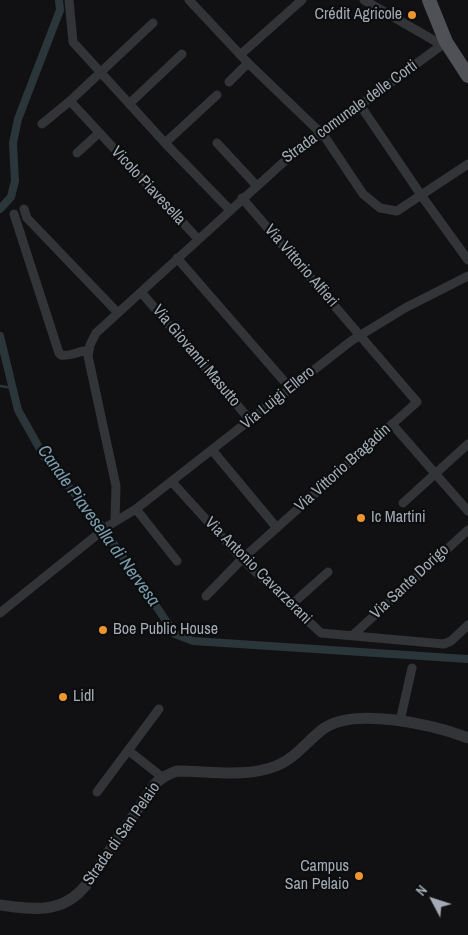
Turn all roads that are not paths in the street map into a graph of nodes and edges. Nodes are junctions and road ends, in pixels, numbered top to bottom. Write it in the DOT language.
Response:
graph roads {
  1 [pos="69,0"];
  2 [pos="189,0"];
  3 [pos="302,0"];
  4 [pos="364,0"];
  5 [pos="429,0"];
  6 [pos="153,23"];
  7 [pos="446,42"];
  8 [pos="182,54"];
  9 [pos="240,55"];
  10 [pos="248,63"];
  11 [pos="99,72"];
  12 [pos="468,76"];
  13 [pos="230,82"];
  14 [pos="217,95"];
  15 [pos="70,101"];
  16 [pos="129,104"];
  17 [pos="360,105"];
  18 [pos="42,124"];
  19 [pos="99,133"];
  20 [pos="322,133"];
  21 [pos="165,143"];
  22 [pos="218,144"];
  23 [pos="77,153"];
  24 [pos="468,164"];
  25 [pos="256,185"];
  26 [pos="421,195"];
  27 [pos="242,198"];
  28 [pos="24,209"];
  29 [pos="230,210"];
  30 [pos="14,214"];
  31 [pos="198,239"];
  32 [pos="177,258"];
  33 [pos="468,260"];
  34 [pos="468,276"];
  35 [pos="141,292"];
  36 [pos="118,313"];
  37 [pos="360,334"];
  38 [pos="89,350"];
  39 [pos="290,388"];
  40 [pos="250,420"];
  41 [pos="392,424"];
  42 [pos="468,444"];
  43 [pos="212,450"];
  44 [pos="435,474"];
  45 [pos="172,482"];
  46 [pos="403,503"];
  47 [pos="136,509"];
  48 [pos="468,511"];
  49 [pos="111,524"];
  50 [pos="278,528"];
  51 [pos="468,530"];
  52 [pos="242,560"];
  53 [pos="177,561"];
  54 [pos="328,572"];
  55 [pos="206,596"];
  56 [pos="291,605"];
  57 [pos="0,613"];
  58 [pos="468,624"];
  59 [pos="353,635"];
  60 [pos="412,668"];
  61 [pos="159,708"];
  62 [pos="400,721"];
  63 [pos="468,738"];
  64 [pos="129,751"];
  65 [pos="162,777"];
  66 [pos="98,792"];
  67 [pos="0,905"];
  1 -- 11 [label="street"];
  2 -- 9 [label="street"];
  3 -- 9 [label="street"];
  4 -- 7 [label="street"];
  5 -- 7 [label="main road"];
  6 -- 11 [label="street"];
  7 -- 12 [label="main road"];
  7 -- 17 [label="street, Strada comunale delle Corti"];
  8 -- 16 [label="street"];
  9 -- 10 [label="street"];
  10 -- 13 [label="street"];
  10 -- 20 [label="street"];
  11 -- 15 [label="street"];
  11 -- 16 [label="street"];
  14 -- 21 [label="street"];
  15 -- 18 [label="street"];
  15 -- 19 [label="street, Vicolo Piavesella"];
  16 -- 21 [label="street"];
  17 -- 20 [label="street, Strada comunale delle Corti"];
  17 -- 26 [label="street"];
  19 -- 23 [label="street, Vicolo Piavesella"];
  19 -- 31 [label="street, Vicolo Piavesella"];
  20 -- 25 [label="street, Strada comunale delle Corti"];
  20 -- 26 [label="street"];
  21 -- 29 [label="street"];
  22 -- 25 [label="street"];
  24 -- 26 [label="street"];
  25 -- 27 [label="street, Strada comunale delle Corti"];
  26 -- 33 [label="street"];
  27 -- 29 [label="street, Strada comunale delle Corti"];
  27 -- 37 [label="street, Via Vittorio Alfieri"];
  28 -- 36 [label="street"];
  29 -- 31 [label="street, Strada comunale delle Corti"];
  30 -- 38 [label="street"];
  31 -- 32 [label="street, Strada comunale delle Corti"];
  32 -- 35 [label="street, Strada comunale delle Corti"];
  32 -- 39 [label="street"];
  34 -- 37 [label="street, Via Luigi Ellero"];
  35 -- 36 [label="street, Strada comunale delle Corti"];
  35 -- 40 [label="street, Via Giovanni Masutto"];
  36 -- 38 [label="street, Strada comunale delle Corti"];
  37 -- 39 [label="street, Via Luigi Ellero"];
  37 -- 41 [label="street, Via Vittorio Bragadin"];
  38 -- 49 [label="street"];
  39 -- 40 [label="street, Via Luigi Ellero"];
  40 -- 43 [label="street, Via Luigi Ellero"];
  41 -- 44 [label="street"];
  41 -- 50 [label="street, Via Vittorio Bragadin"];
  42 -- 44 [label="street"];
  43 -- 45 [label="street, Via Luigi Ellero"];
  43 -- 50 [label="street"];
  44 -- 46 [label="street"];
  44 -- 48 [label="street"];
  45 -- 47 [label="street, Via Luigi Ellero"];
  45 -- 52 [label="street, Via Antonio Cavarzerani"];
  47 -- 49 [label="street, Via Luigi Ellero"];
  47 -- 53 [label="street"];
  49 -- 57 [label="street, Via Luigi Ellero"];
  50 -- 52 [label="street, Via Vittorio Bragadin"];
  51 -- 59 [label="street, Via Sante Dorigo"];
  52 -- 55 [label="street, Via Vittorio Bragadin"];
  52 -- 56 [label="street, Via Antonio Cavarzerani"];
  54 -- 56 [label="street"];
  56 -- 59 [label="street, Via Antonio Cavarzerani"];
  58 -- 59 [label="street, Via Antonio Cavarzerani"];
  60 -- 62 [label="street"];
  61 -- 64 [label="street"];
  62 -- 63 [label="street, Strada di San Pelaio"];
  62 -- 65 [label="street, Strada di San Pelaio"];
  64 -- 65 [label="street"];
  64 -- 66 [label="street"];
  65 -- 67 [label="street, Strada di San Pelaio"];
}
